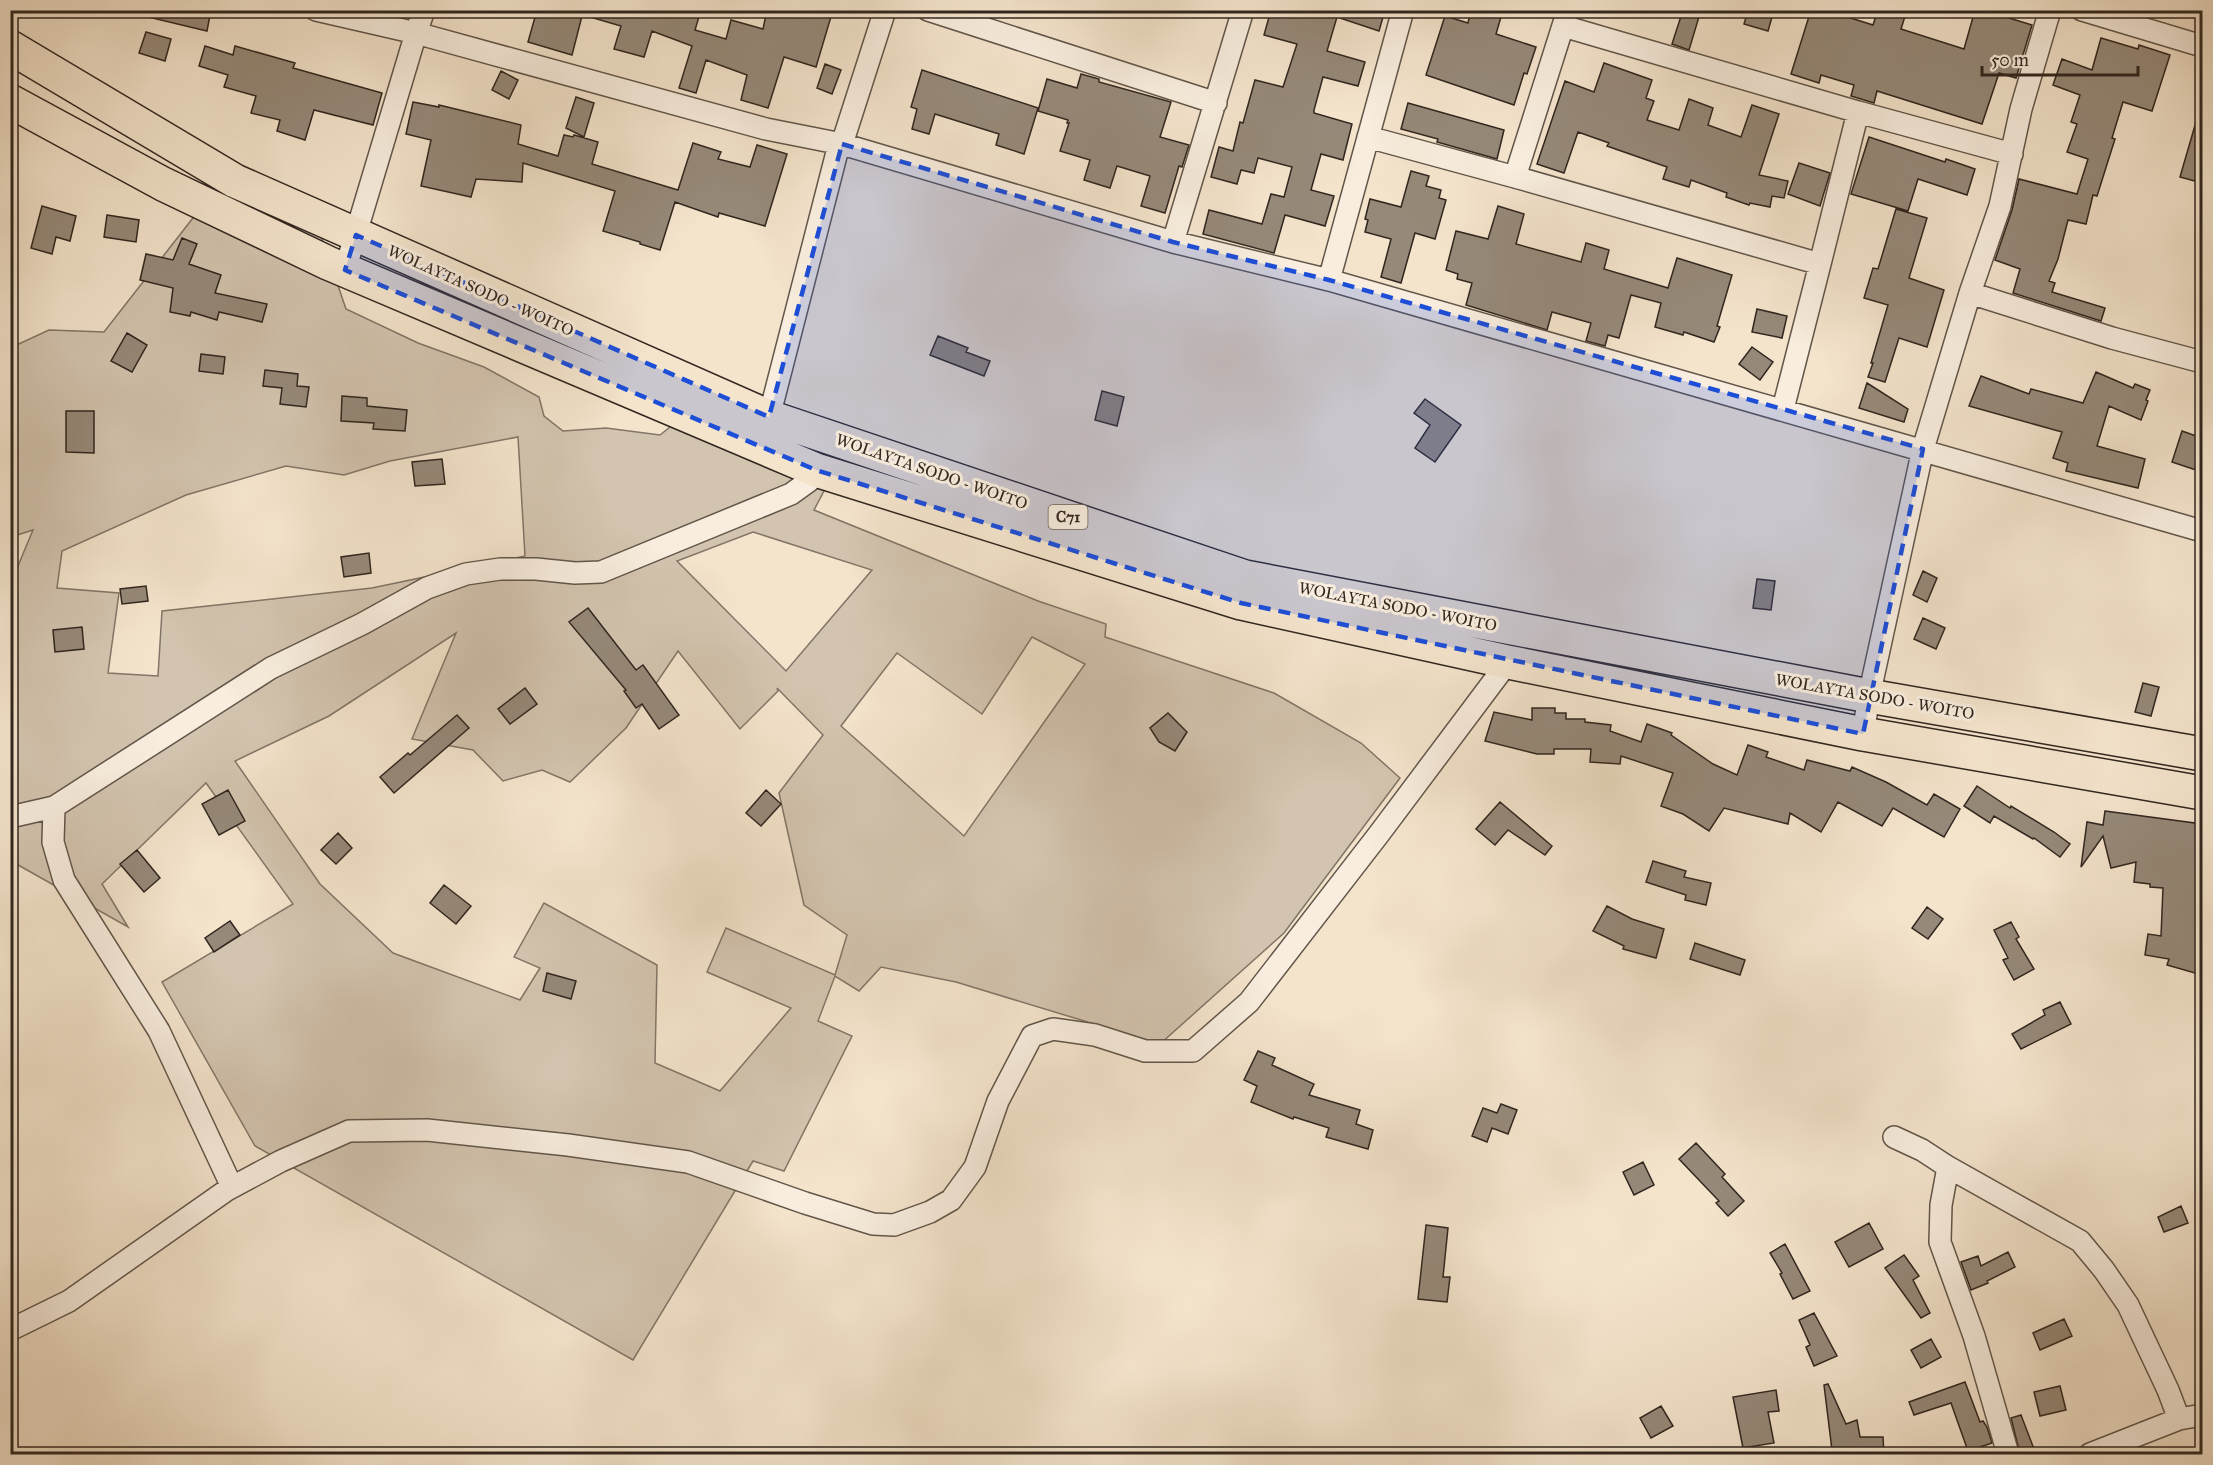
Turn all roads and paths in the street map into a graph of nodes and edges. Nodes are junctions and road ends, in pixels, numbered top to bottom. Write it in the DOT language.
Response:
graph roads {
  1 [pos="316,10"];
  2 [pos="424,10"];
  3 [pos="885,10"];
  4 [pos="928,10"];
  5 [pos="1243,10"];
  6 [pos="1403,10"];
  7 [pos="2050,10"];
  8 [pos="2082,10"];
  9 [pos="1565,18"];
  10 [pos="416,33"];
  11 [pos="2202,46"];
  12 [pos="10,47"];
  13 [pos="10,101"];
  14 [pos="1216,104"];
  15 [pos="1858,112"];
  16 [pos="1368,137"];
  17 [pos="842,144"];
  18 [pos="2012,154"];
  19 [pos="1515,177"];
  20 [pos="356,235"];
  21 [pos="1173,242"];
  22 [pos="1820,264"];
  23 [pos="345,270"];
  24 [pos="1329,280"];
  25 [pos="1970,293"];
  26 [pos="2202,362"];
  27 [pos="1783,409"];
  28 [pos="770,417"];
  29 [pos="1923,449"];
  30 [pos="816,470"];
  31 [pos="2202,531"];
  32 [pos="1508,662"];
  33 [pos="1869,696"];
  34 [pos="1863,734"];
  35 [pos="2202,754"];
  36 [pos="2202,793"];
  37 [pos="54,807"];
  38 [pos="10,817"];
  39 [pos="1894,1137"];
  40 [pos="1948,1167"];
  41 [pos="232,1187"];
  42 [pos="10,1330"];
  43 [pos="2202,1415"];
  44 [pos="2179,1419"];
  45 [pos="2008,1455"];
  46 [pos="2090,1455"];
  1 -- 10 [label="street"];
  2 -- 10 [label="street"];
  3 -- 17 [label="street"];
  4 -- 14 [label="street"];
  5 -- 14 [label="street"];
  6 -- 16 [label="street"];
  7 -- 18 [label="street"];
  8 -- 11 [label="street"];
  9 -- 15 [label="street"];
  9 -- 19 [label="street"];
  10 -- 17 [label="street"];
  10 -- 20 [label="street"];
  12 -- 20 [label="highway, WOLAYTA SODO - WOITO / C71"];
  13 -- 23 [label="highway, WOLAYTA SODO - WOITO / C71"];
  14 -- 21 [label="street"];
  15 -- 18 [label="street"];
  15 -- 22 [label="street"];
  16 -- 19 [label="street"];
  16 -- 24 [label="street"];
  17 -- 21 [label="street"];
  17 -- 28 [label="street"];
  18 -- 25 [label="street"];
  19 -- 22 [label="street"];
  20 -- 23 [label="street"];
  20 -- 28 [label="highway, WOLAYTA SODO - WOITO / C71"];
  21 -- 24 [label="street"];
  22 -- 27 [label="street"];
  23 -- 30 [label="highway, WOLAYTA SODO - WOITO / C71"];
  24 -- 27 [label="street"];
  25 -- 26 [label="street"];
  25 -- 29 [label="street"];
  27 -- 29 [label="street"];
  28 -- 33 [label="highway, WOLAYTA SODO - WOITO / C71"];
  29 -- 31 [label="street"];
  29 -- 33 [label="street"];
  30 -- 32 [label="highway, WOLAYTA SODO - WOITO / C71"];
  30 -- 37 [label="street"];
  32 -- 34 [label="highway, WOLAYTA SODO - WOITO / C71"];
  32 -- 41 [label="street"];
  33 -- 34 [label="street"];
  33 -- 35 [label="highway, WOLAYTA SODO - WOITO / C71"];
  34 -- 36 [label="highway, WOLAYTA SODO - WOITO / C71"];
  37 -- 38 [label="street"];
  37 -- 41 [label="street"];
  39 -- 40 [label="street"];
  40 -- 44 [label="street"];
  40 -- 45 [label="street"];
  41 -- 42 [label="street"];
  43 -- 44 [label="street"];
  44 -- 46 [label="street"];
}
